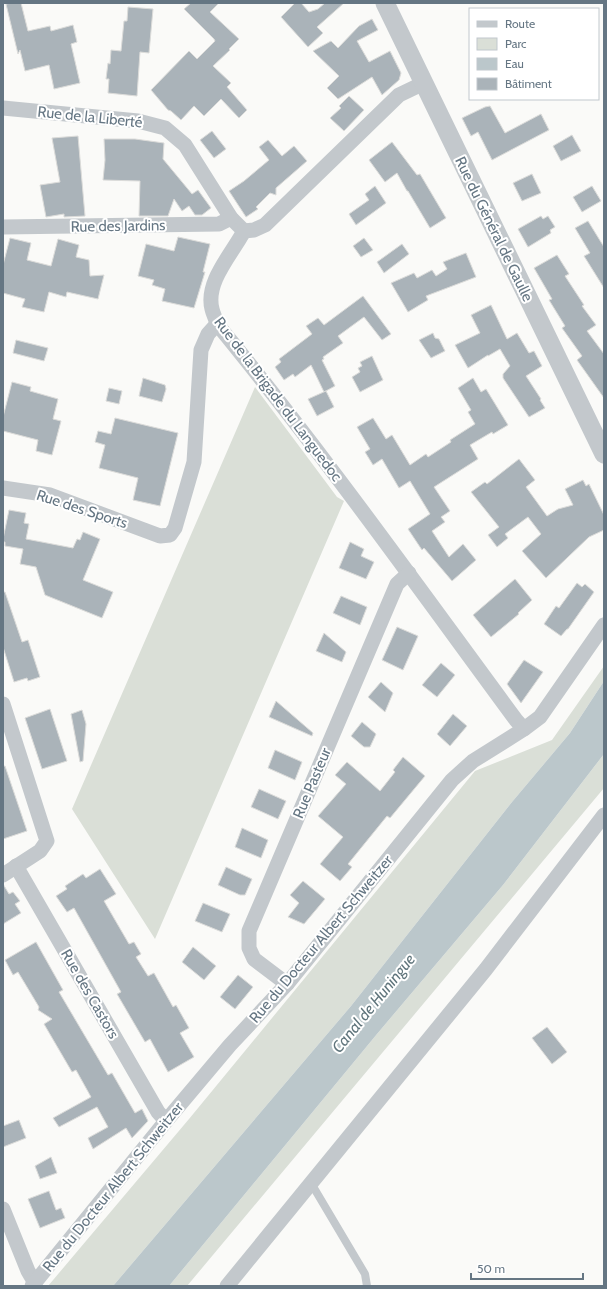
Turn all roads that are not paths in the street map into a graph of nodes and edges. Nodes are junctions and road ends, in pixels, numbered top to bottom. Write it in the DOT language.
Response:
graph roads {
  1 [pos="385,3"];
  2 [pos="424,83"];
  3 [pos="3,108"];
  4 [pos="231,218"];
  5 [pos="3,227"];
  6 [pos="244,231"];
  7 [pos="218,324"];
  8 [pos="604,454"];
  9 [pos="3,488"];
  10 [pos="409,573"];
  11 [pos="604,625"];
  12 [pos="3,704"];
  13 [pos="524,729"];
  14 [pos="604,815"];
  15 [pos="16,866"];
  16 [pos="3,875"];
  17 [pos="287,984"];
  18 [pos="166,1121"];
  19 [pos="311,1183"];
  20 [pos="3,1209"];
  21 [pos="34,1285"];
  22 [pos="227,1286"];
  23 [pos="367,1286"];
  1 -- 2 [label="street, Rue du Général de Gaulle"];
  2 -- 6 [label="street"];
  2 -- 8 [label="street, Rue du Général de Gaulle"];
  3 -- 4 [label="street, Rue de la Liberté"];
  4 -- 5 [label="street, Rue des Jardins"];
  4 -- 6 [label="street, Rue de la Liberté"];
  6 -- 7 [label="street, Rue de la Brigade du Languedoc"];
  7 -- 9 [label="street, Rue des Sports"];
  7 -- 10 [label="street, Rue de la Brigade du Languedoc"];
  10 -- 13 [label="street, Rue de la Brigade du Languedoc"];
  10 -- 17 [label="street, Rue Pasteur"];
  11 -- 13 [label="street, Rue du Docteur Albert Schweitzer"];
  12 -- 15 [label="street"];
  13 -- 17 [label="street, Rue du Docteur Albert Schweitzer"];
  14 -- 19 [label="street"];
  15 -- 16 [label="street"];
  15 -- 18 [label="street, Rue des Castors"];
  17 -- 18 [label="street, Rue du Docteur Albert Schweitzer"];
  18 -- 21 [label="street, Rue du Docteur Albert Schweitzer"];
  19 -- 22 [label="street"];
  19 -- 23 [label="lane"];
  20 -- 21 [label="street"];
}
